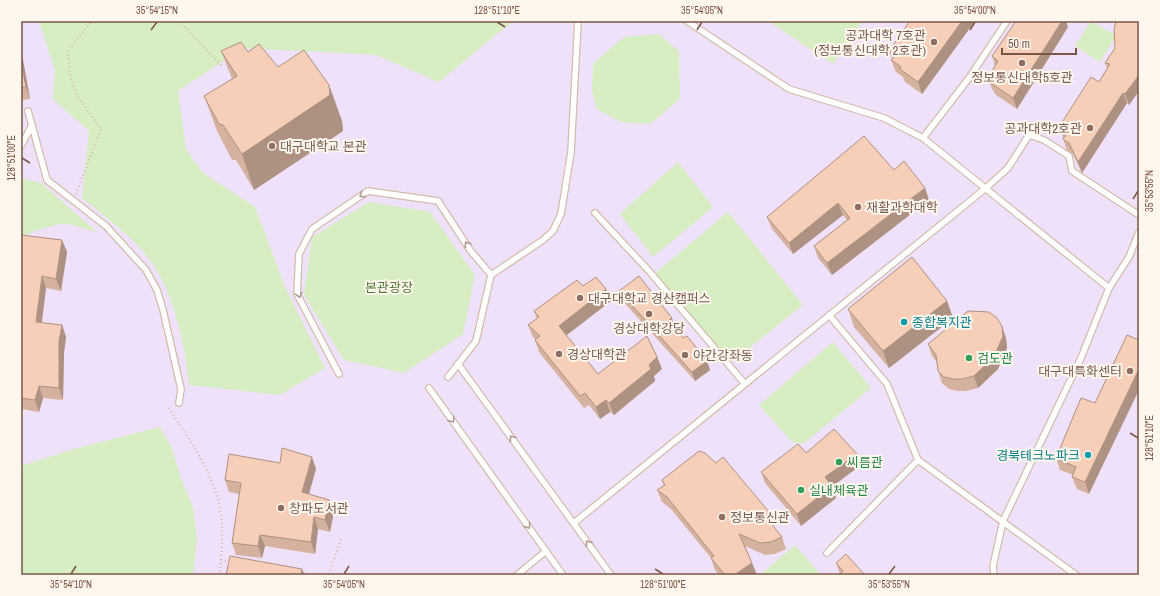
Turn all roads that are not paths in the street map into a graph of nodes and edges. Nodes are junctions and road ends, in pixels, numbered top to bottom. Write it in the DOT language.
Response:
graph roads {
  1 [pos="578,21"];
  2 [pos="687,21"];
  3 [pos="1007,21"];
  4 [pos="28,111"];
  5 [pos="32,126"];
  6 [pos="923,138"];
  7 [pos="21,146"];
  8 [pos="986,188"];
  9 [pos="595,213"];
  10 [pos="1139,215"];
  11 [pos="1139,232"];
  12 [pos="490,275"];
  13 [pos="1109,288"];
  14 [pos="829,315"];
  15 [pos="458,364"];
  16 [pos="339,374"];
  17 [pos="448,377"];
  18 [pos="745,384"];
  19 [pos="430,388"];
  20 [pos="179,403"];
  21 [pos="918,460"];
  22 [pos="1003,521"];
  23 [pos="574,523"];
  24 [pos="546,551"];
  25 [pos="827,553"];
  26 [pos="517,575"];
  27 [pos="563,575"];
  28 [pos="611,575"];
  29 [pos="994,575"];
  30 [pos="1076,575"];
  1 -- 12 [label="lane"];
  2 -- 6 [label="lane"];
  3 -- 6 [label="lane"];
  4 -- 5 [label="lane"];
  5 -- 7 [label="lane"];
  5 -- 20 [label="lane"];
  6 -- 8 [label="lane"];
  8 -- 10 [label="lane"];
  8 -- 13 [label="lane"];
  8 -- 14 [label="lane"];
  9 -- 18 [label="lane"];
  11 -- 13 [label="lane"];
  12 -- 15 [label="lane"];
  12 -- 16 [label="lane, one-way"];
  13 -- 22 [label="lane"];
  14 -- 18 [label="lane"];
  14 -- 21 [label="lane"];
  15 -- 17 [label="lane"];
  23 -- 15 [label="lane, one-way"];
  18 -- 23 [label="lane"];
  19 -- 24 [label="lane, one-way"];
  21 -- 22 [label="lane"];
  21 -- 25 [label="lane"];
  22 -- 29 [label="lane"];
  22 -- 30 [label="lane"];
  28 -- 23 [label="lane, one-way"];
  24 -- 26 [label="lane"];
  24 -- 27 [label="lane"];
}
